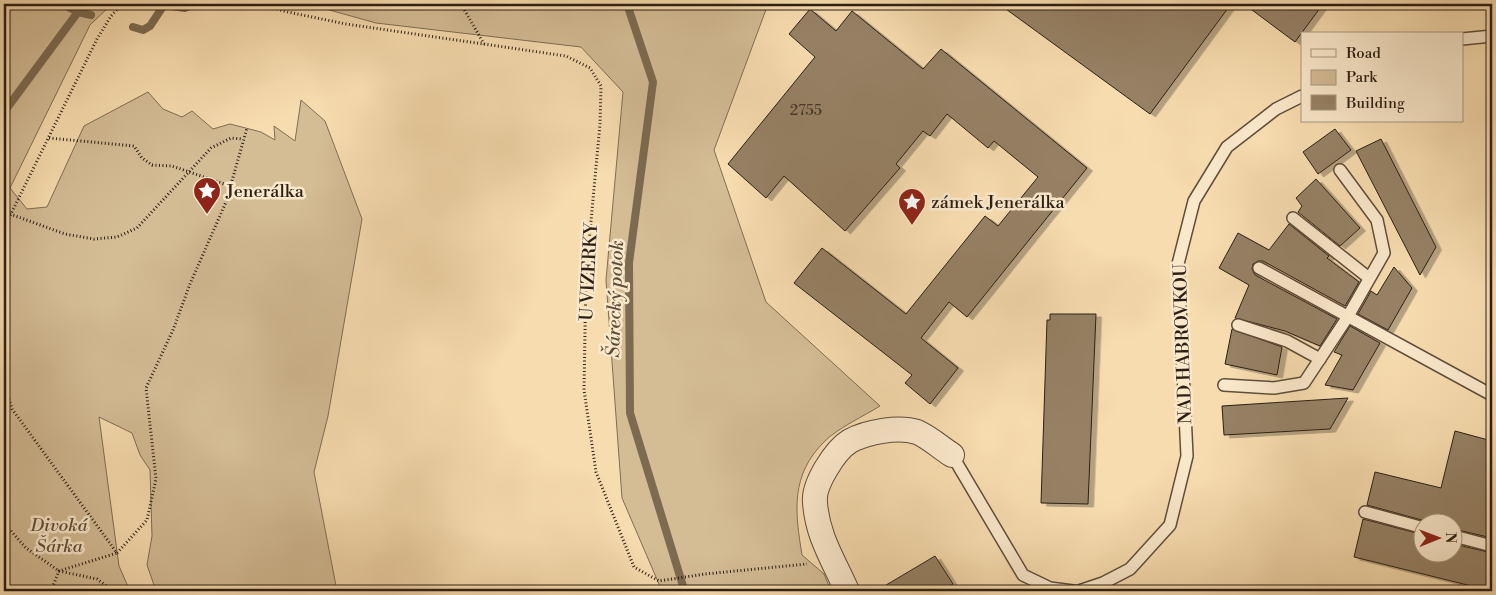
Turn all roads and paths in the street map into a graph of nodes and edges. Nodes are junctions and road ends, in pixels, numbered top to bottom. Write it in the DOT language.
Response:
graph roads {
  1 [pos="122,4"];
  2 [pos="264,4"];
  3 [pos="461,4"];
  4 [pos="1492,36"];
  5 [pos="1464,39"];
  6 [pos="484,45"];
  7 [pos="1301,97"];
  8 [pos="247,128"];
  9 [pos="48,138"];
  10 [pos="243,139"];
  11 [pos="1340,170"];
  12 [pos="187,172"];
  13 [pos="230,186"];
  14 [pos="10,214"];
  15 [pos="1293,218"];
  16 [pos="4,228"];
  17 [pos="1259,268"];
  18 [pos="1368,278"];
  19 [pos="1347,318"];
  20 [pos="1238,325"];
  21 [pos="1320,359"];
  22 [pos="4,382"];
  23 [pos="1224,385"];
  24 [pos="1492,394"];
  25 [pos="952,455"];
  26 [pos="1366,512"];
  27 [pos="4,523"];
  28 [pos="1414,525"];
  29 [pos="1464,539"];
  30 [pos="1492,546"];
  31 [pos="117,553"];
  32 [pos="834,562"];
  33 [pos="59,571"];
  34 [pos="51,591"];
  35 [pos="113,591"];
  36 [pos="847,591"];
  37 [pos="1073,591"];
  38 [pos="1079,591"];
  1 -- 14 [label="path"];
  2 -- 6 [label="path, U VIZERKY"];
  3 -- 6 [label="path"];
  4 -- 5 [label="lane"];
  6 -- 32 [label="path, U VIZERKY"];
  7 -- 38 [label="lane, NAD HABROVKOU"];
  8 -- 10 [label="path"];
  9 -- 12 [label="path"];
  10 -- 12 [label="path"];
  10 -- 13 [label="path"];
  11 -- 18 [label="lane"];
  12 -- 13 [label="path"];
  12 -- 14 [label="path"];
  13 -- 31 [label="path"];
  14 -- 16 [label="path"];
  15 -- 18 [label="lane"];
  17 -- 19 [label="lane"];
  18 -- 19 [label="lane"];
  19 -- 21 [label="lane"];
  19 -- 24 [label="lane"];
  20 -- 21 [label="lane"];
  21 -- 23 [label="lane"];
  22 -- 31 [label="path"];
  25 -- 32 [label="street"];
  25 -- 37 [label="lane"];
  26 -- 28 [label="lane"];
  27 -- 33 [label="path"];
  29 -- 30 [label="lane"];
  31 -- 33 [label="path"];
  32 -- 36 [label="street"];
  33 -- 34 [label="path"];
  33 -- 35 [label="path"];
}
